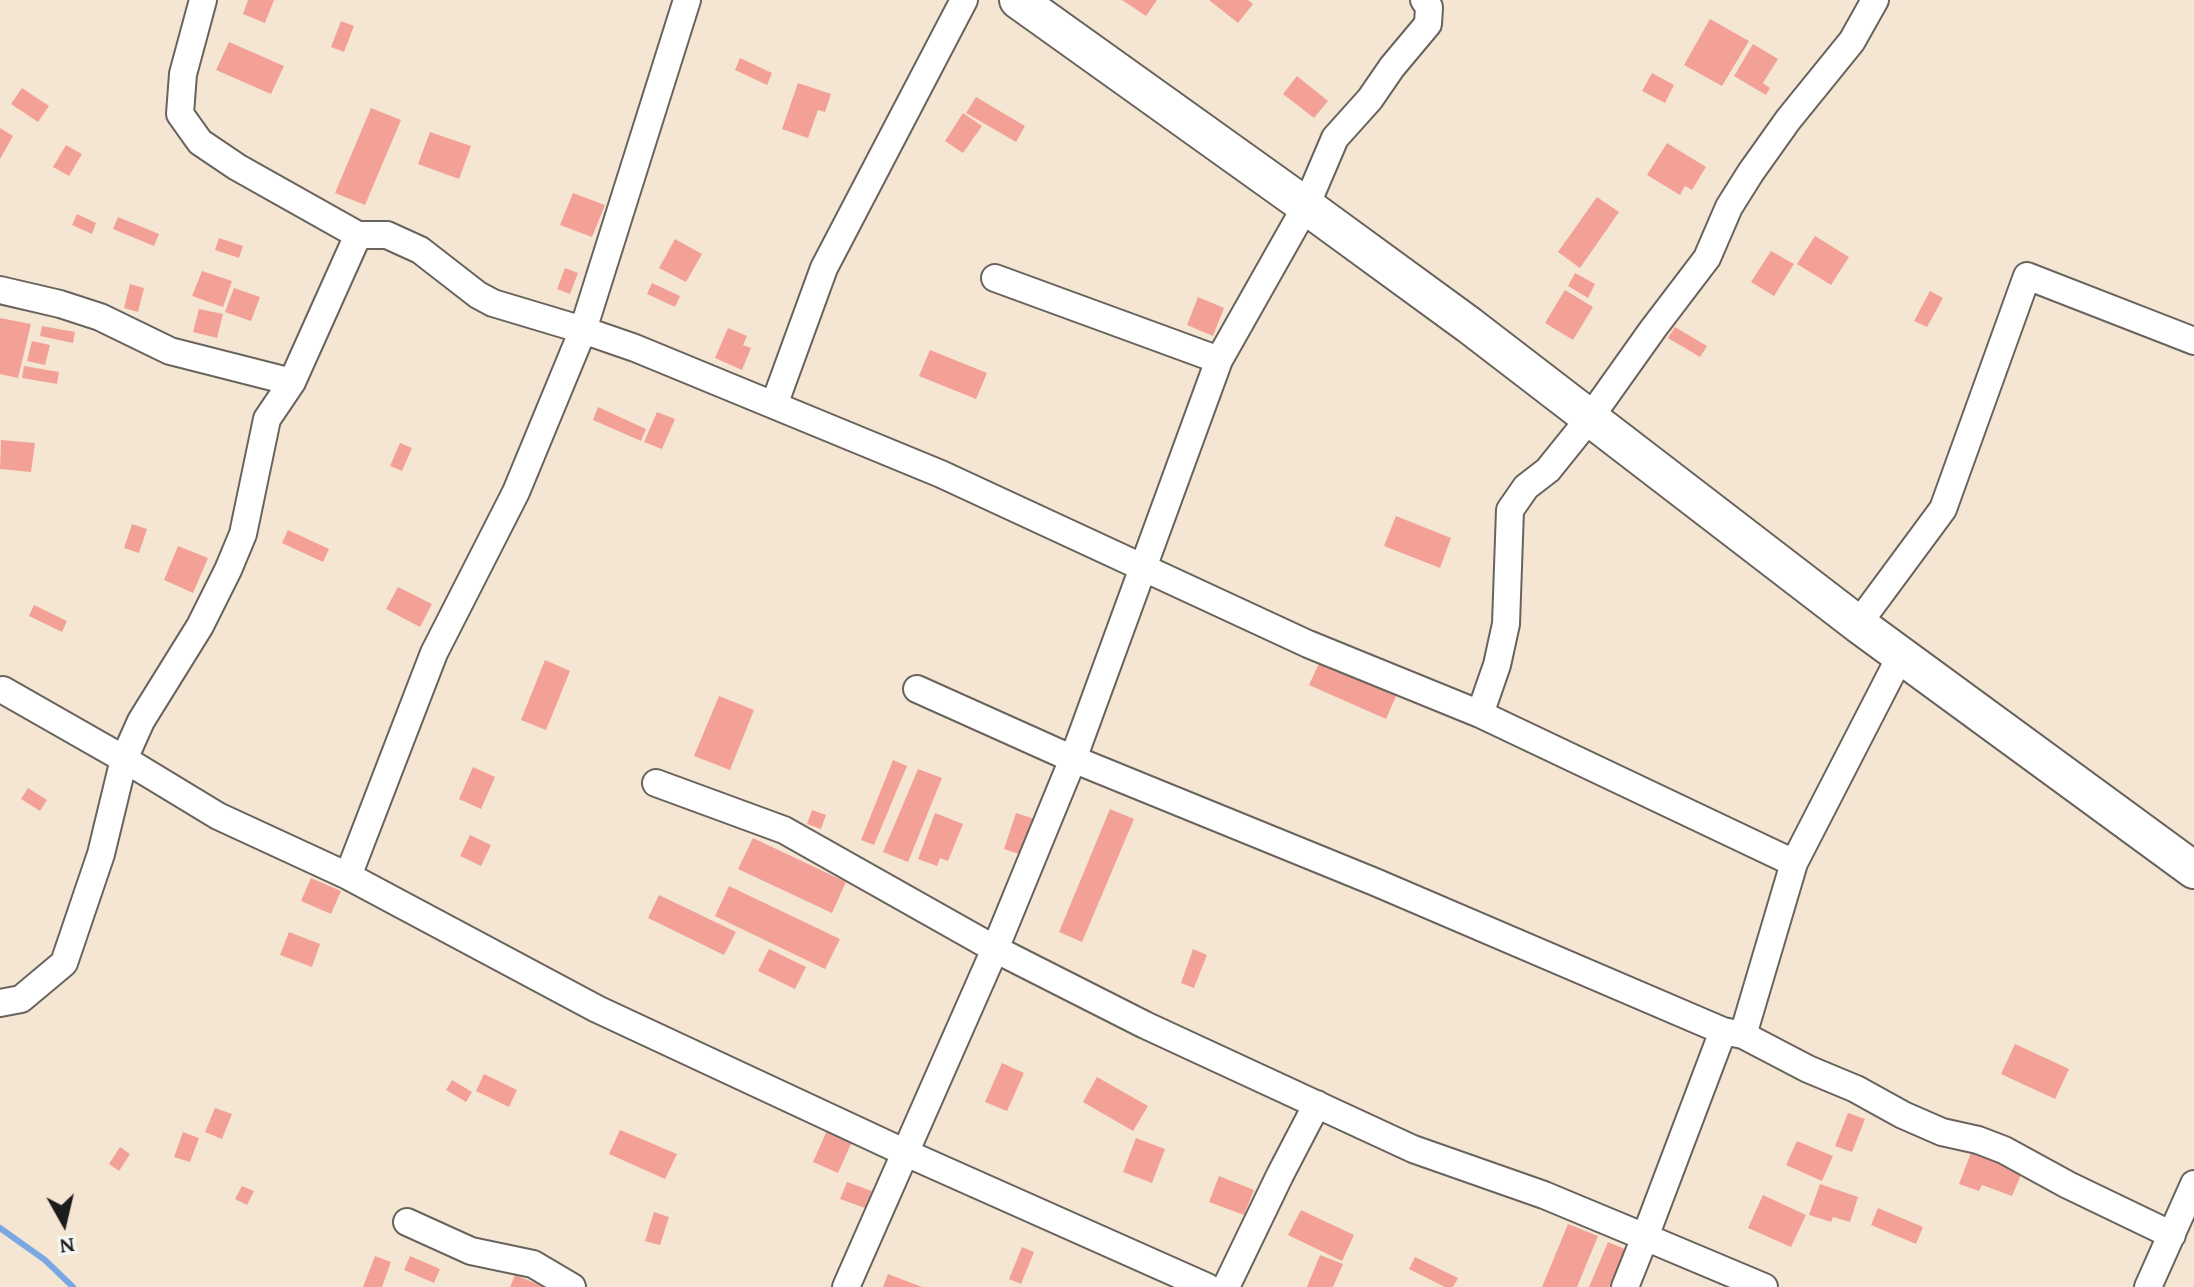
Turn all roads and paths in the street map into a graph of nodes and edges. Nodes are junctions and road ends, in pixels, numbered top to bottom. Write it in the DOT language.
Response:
graph roads {
  1 [pos="203,0"];
  2 [pos="687,0"];
  3 [pos="964,0"];
  4 [pos="1018,0"];
  5 [pos="1424,0"];
  6 [pos="1875,0"];
  7 [pos="1306,206"];
  8 [pos="358,235"];
  9 [pos="995,278"];
  10 [pos="0,290"];
  11 [pos="583,330"];
  12 [pos="2194,341"];
  13 [pos="1219,360"];
  14 [pos="292,382"];
  15 [pos="774,405"];
  16 [pos="1589,419"];
  17 [pos="1143,569"];
  18 [pos="1858,624"];
  19 [pos="1901,655"];
  20 [pos="917,689"];
  21 [pos="3,690"];
  22 [pos="1480,714"];
  23 [pos="124,759"];
  24 [pos="1073,759"];
  25 [pos="656,783"];
  26 [pos="1794,863"];
  27 [pos="2194,870"];
  28 [pos="348,876"];
  29 [pos="995,949"];
  30 [pos="0,1003"];
  31 [pos="1733,1033"];
  32 [pos="1317,1104"];
  33 [pos="906,1153"];
  34 [pos="2194,1184"];
  35 [pos="407,1222"];
  36 [pos="2172,1235"];
  37 [pos="1645,1237"];
  38 [pos="572,1287"];
  39 [pos="846,1287"];
  40 [pos="1207,1287"];
  41 [pos="1226,1287"];
  42 [pos="1625,1287"];
  43 [pos="1764,1287"];
  44 [pos="2148,1287"];
  1 -- 8 [label="street"];
  2 -- 11 [label="street"];
  3 -- 15 [label="street"];
  4 -- 7 [label="street"];
  5 -- 7 [label="street"];
  6 -- 16 [label="street"];
  7 -- 13 [label="street"];
  7 -- 16 [label="street"];
  8 -- 11 [label="street"];
  8 -- 14 [label="street"];
  9 -- 13 [label="street"];
  10 -- 14 [label="street"];
  11 -- 15 [label="street"];
  11 -- 28 [label="street"];
  12 -- 18 [label="street"];
  13 -- 17 [label="street"];
  14 -- 23 [label="street"];
  15 -- 17 [label="street"];
  16 -- 18 [label="street"];
  16 -- 22 [label="street"];
  17 -- 22 [label="street"];
  17 -- 24 [label="street"];
  18 -- 19 [label="street"];
  19 -- 26 [label="street"];
  19 -- 27 [label="street"];
  20 -- 24 [label="street"];
  21 -- 23 [label="street"];
  22 -- 26 [label="street"];
  23 -- 28 [label="street"];
  23 -- 30 [label="street"];
  24 -- 29 [label="street"];
  24 -- 31 [label="street"];
  25 -- 29 [label="street"];
  26 -- 31 [label="street"];
  28 -- 33 [label="street"];
  29 -- 32 [label="street"];
  29 -- 33 [label="street"];
  31 -- 36 [label="street"];
  31 -- 37 [label="street"];
  32 -- 37 [label="street"];
  32 -- 41 [label="street"];
  33 -- 39 [label="street"];
  33 -- 40 [label="street"];
  34 -- 36 [label="street"];
  35 -- 38 [label="street"];
  36 -- 44 [label="street"];
  37 -- 42 [label="street"];
  37 -- 43 [label="street"];
}
